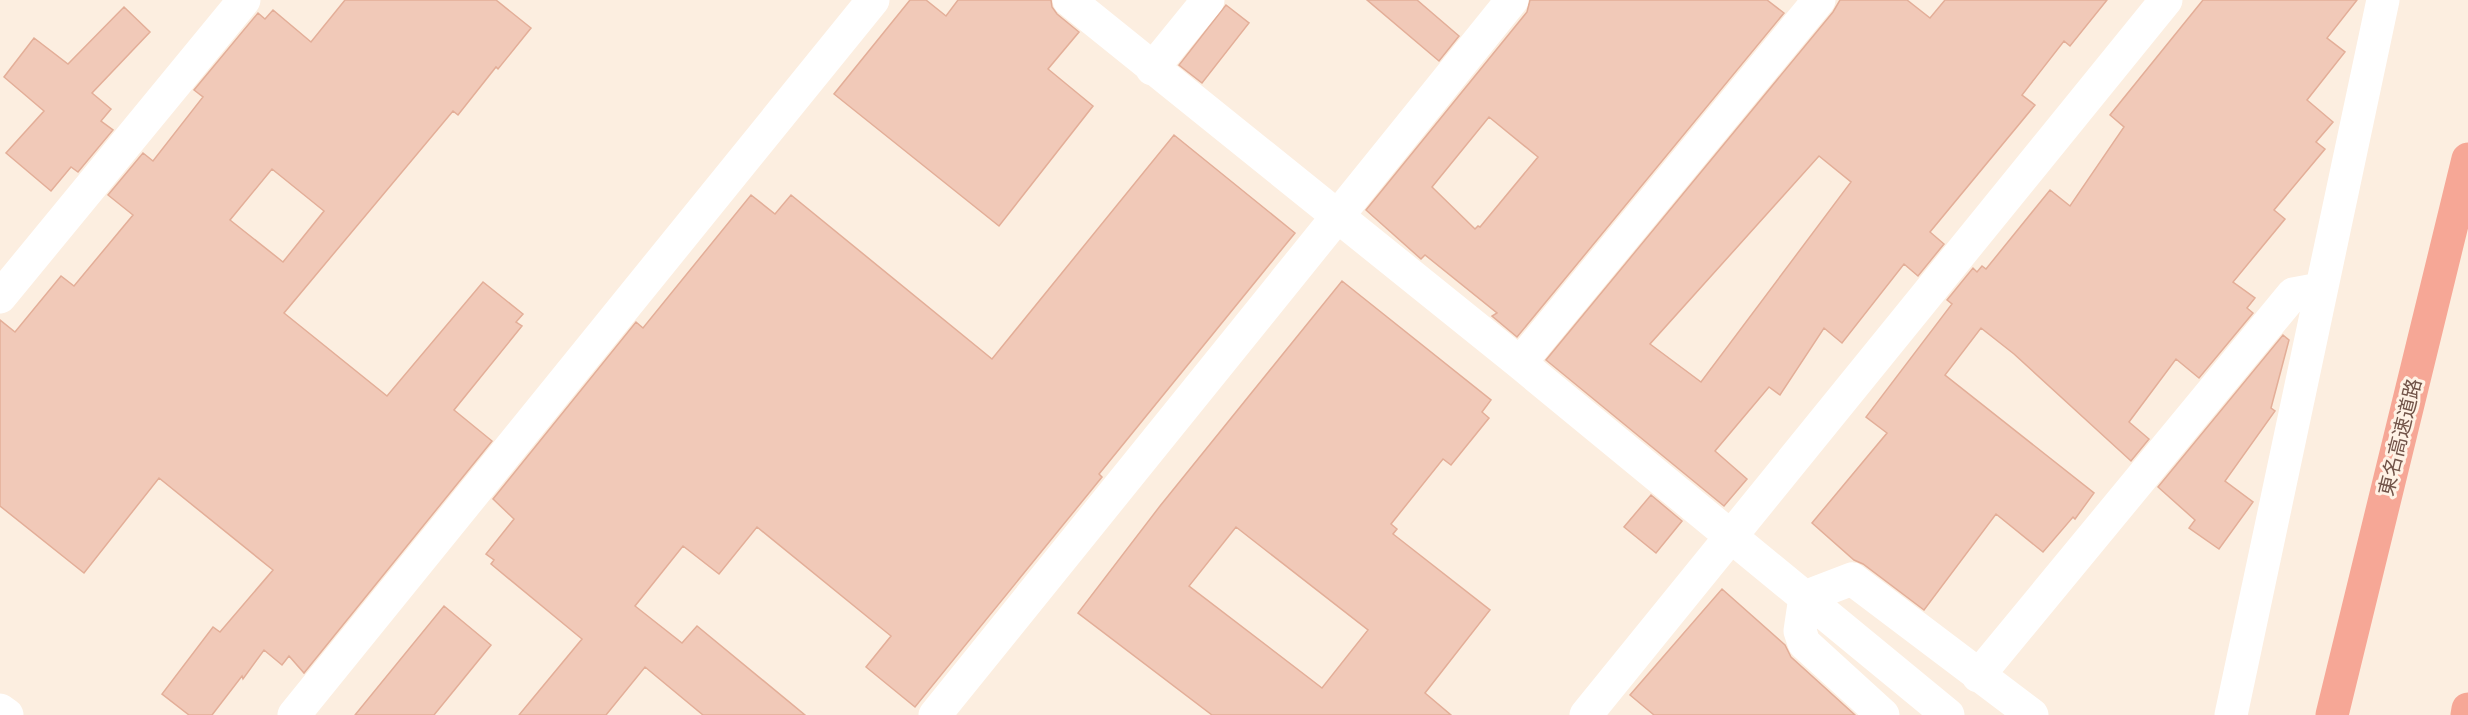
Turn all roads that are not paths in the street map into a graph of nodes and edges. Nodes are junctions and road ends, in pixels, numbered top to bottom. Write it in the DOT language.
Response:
graph roads {
  1 [pos="244,0"];
  2 [pos="873,0"];
  3 [pos="1069,0"];
  4 [pos="1208,0"];
  5 [pos="1512,0"];
  6 [pos="1819,0"];
  7 [pos="2166,0"];
  8 [pos="2383,0"];
  9 [pos="1152,69"];
  10 [pos="2468,159"];
  11 [pos="1338,215"];
  12 [pos="2320,289"];
  13 [pos="0,297"];
  14 [pos="1520,363"];
  15 [pos="1731,537"];
  16 [pos="1805,597"];
  17 [pos="1978,676"];
  18 [pos="2468,709"];
  19 [pos="0,710"];
  20 [pos="7,715"];
  21 [pos="294,715"];
  22 [pos="935,715"];
  23 [pos="1586,715"];
  24 [pos="1883,715"];
  25 [pos="1948,715"];
  26 [pos="2032,715"];
  27 [pos="2231,715"];
  28 [pos="2332,715"];
  29 [pos="2466,715"];
  1 -- 13 [label="street"];
  2 -- 21 [label="street"];
  3 -- 9 [label="street"];
  4 -- 9 [label="street"];
  5 -- 11 [label="street"];
  6 -- 14 [label="street"];
  7 -- 15 [label="street"];
  8 -- 12 [label="street"];
  9 -- 11 [label="street"];
  10 -- 28 [label="highway, 東名高速道路"];
  11 -- 14 [label="street"];
  11 -- 22 [label="street"];
  12 -- 17 [label="street"];
  12 -- 27 [label="street"];
  14 -- 15 [label="street"];
  15 -- 16 [label="street"];
  15 -- 23 [label="street"];
  16 -- 17 [label="street"];
  16 -- 24 [label="street"];
  16 -- 25 [label="street"];
  17 -- 26 [label="street"];
  18 -- 29 [label="highway"];
  19 -- 20 [label="street"];
}
